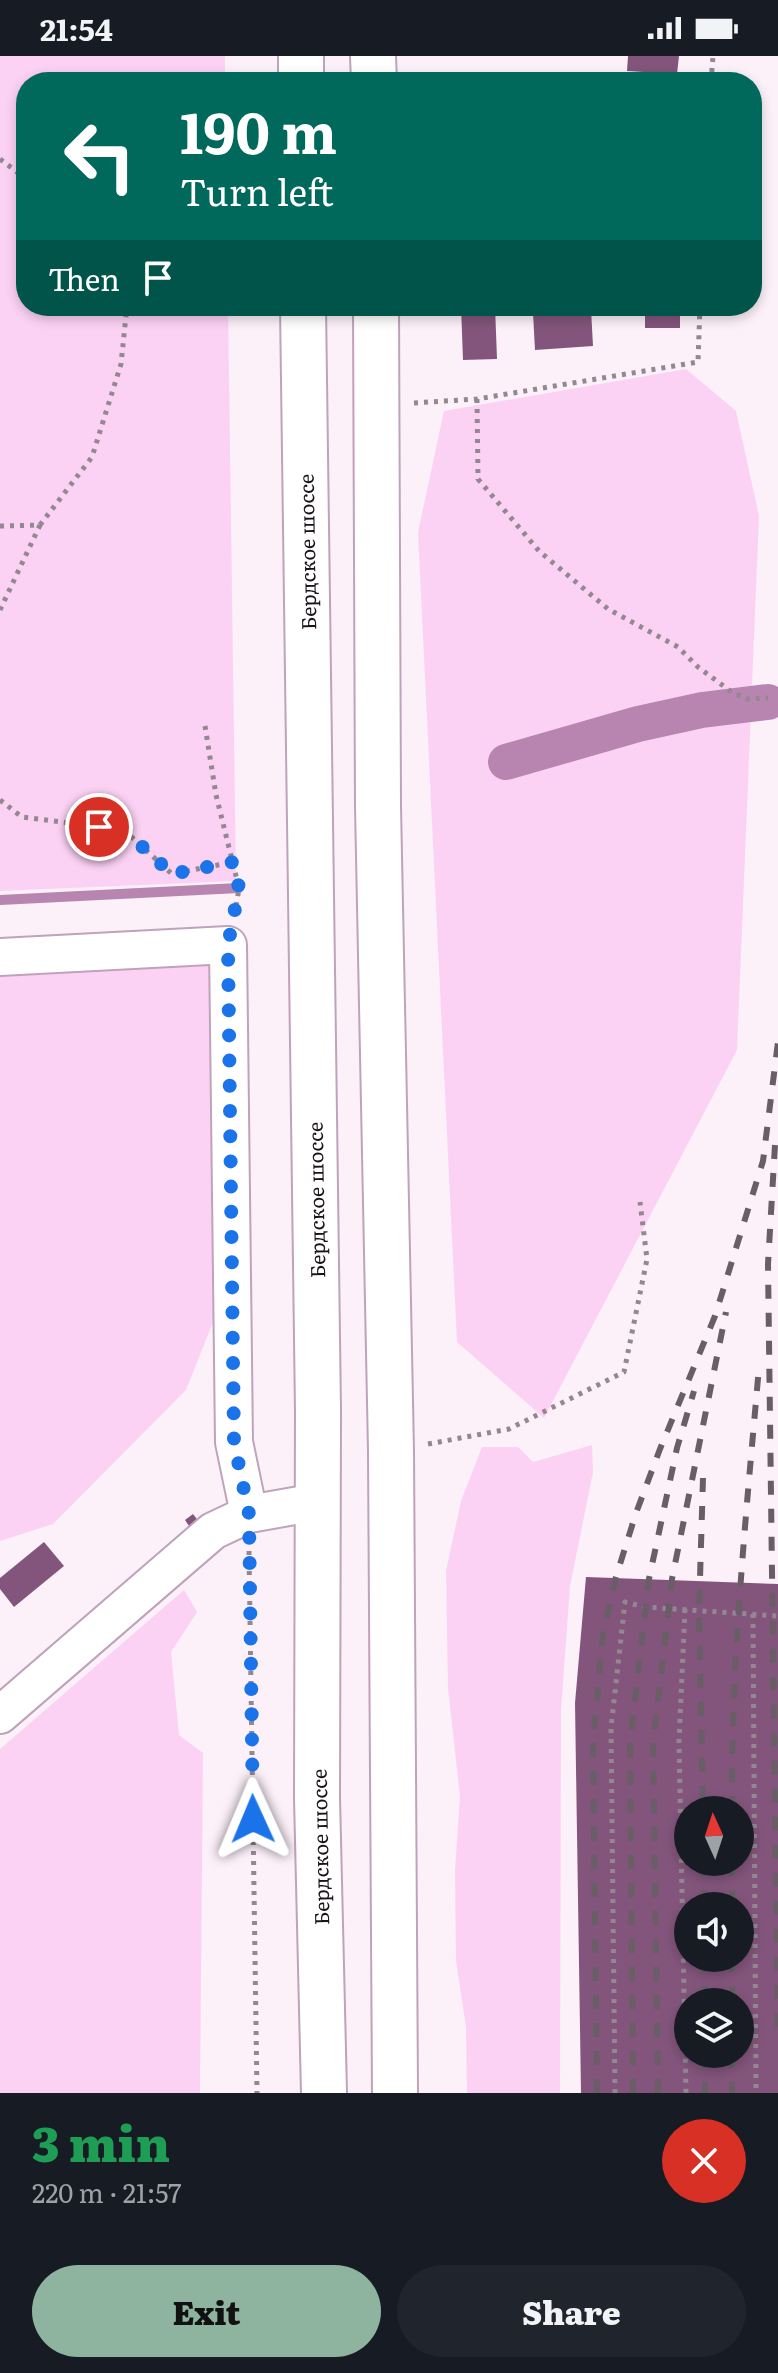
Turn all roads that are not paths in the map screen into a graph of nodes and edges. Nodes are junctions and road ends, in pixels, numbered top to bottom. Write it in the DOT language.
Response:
graph roads {
  1 [pos="303,316"];
  2 [pos="376,316"];
  3 [pos="378,806"];
  4 [pos="310,809"];
  5 [pos="0,957"];
  6 [pos="317,1502"];
  7 [pos="249,1514"];
  8 [pos="0,1715"];
  9 [pos="324,2093"];
  10 [pos="395,2093"];
  1 -- 4 [label="highway, Бердское шоссе"];
  2 -- 3 [label="highway"];
  3 -- 4 [label="highway"];
  3 -- 10 [label="highway"];
  4 -- 6 [label="highway, Бердское шоссе"];
  5 -- 7 [label="lane"];
  6 -- 7 [label="lane"];
  6 -- 9 [label="highway, Бердское шоссе"];
  7 -- 8 [label="lane"];
}
